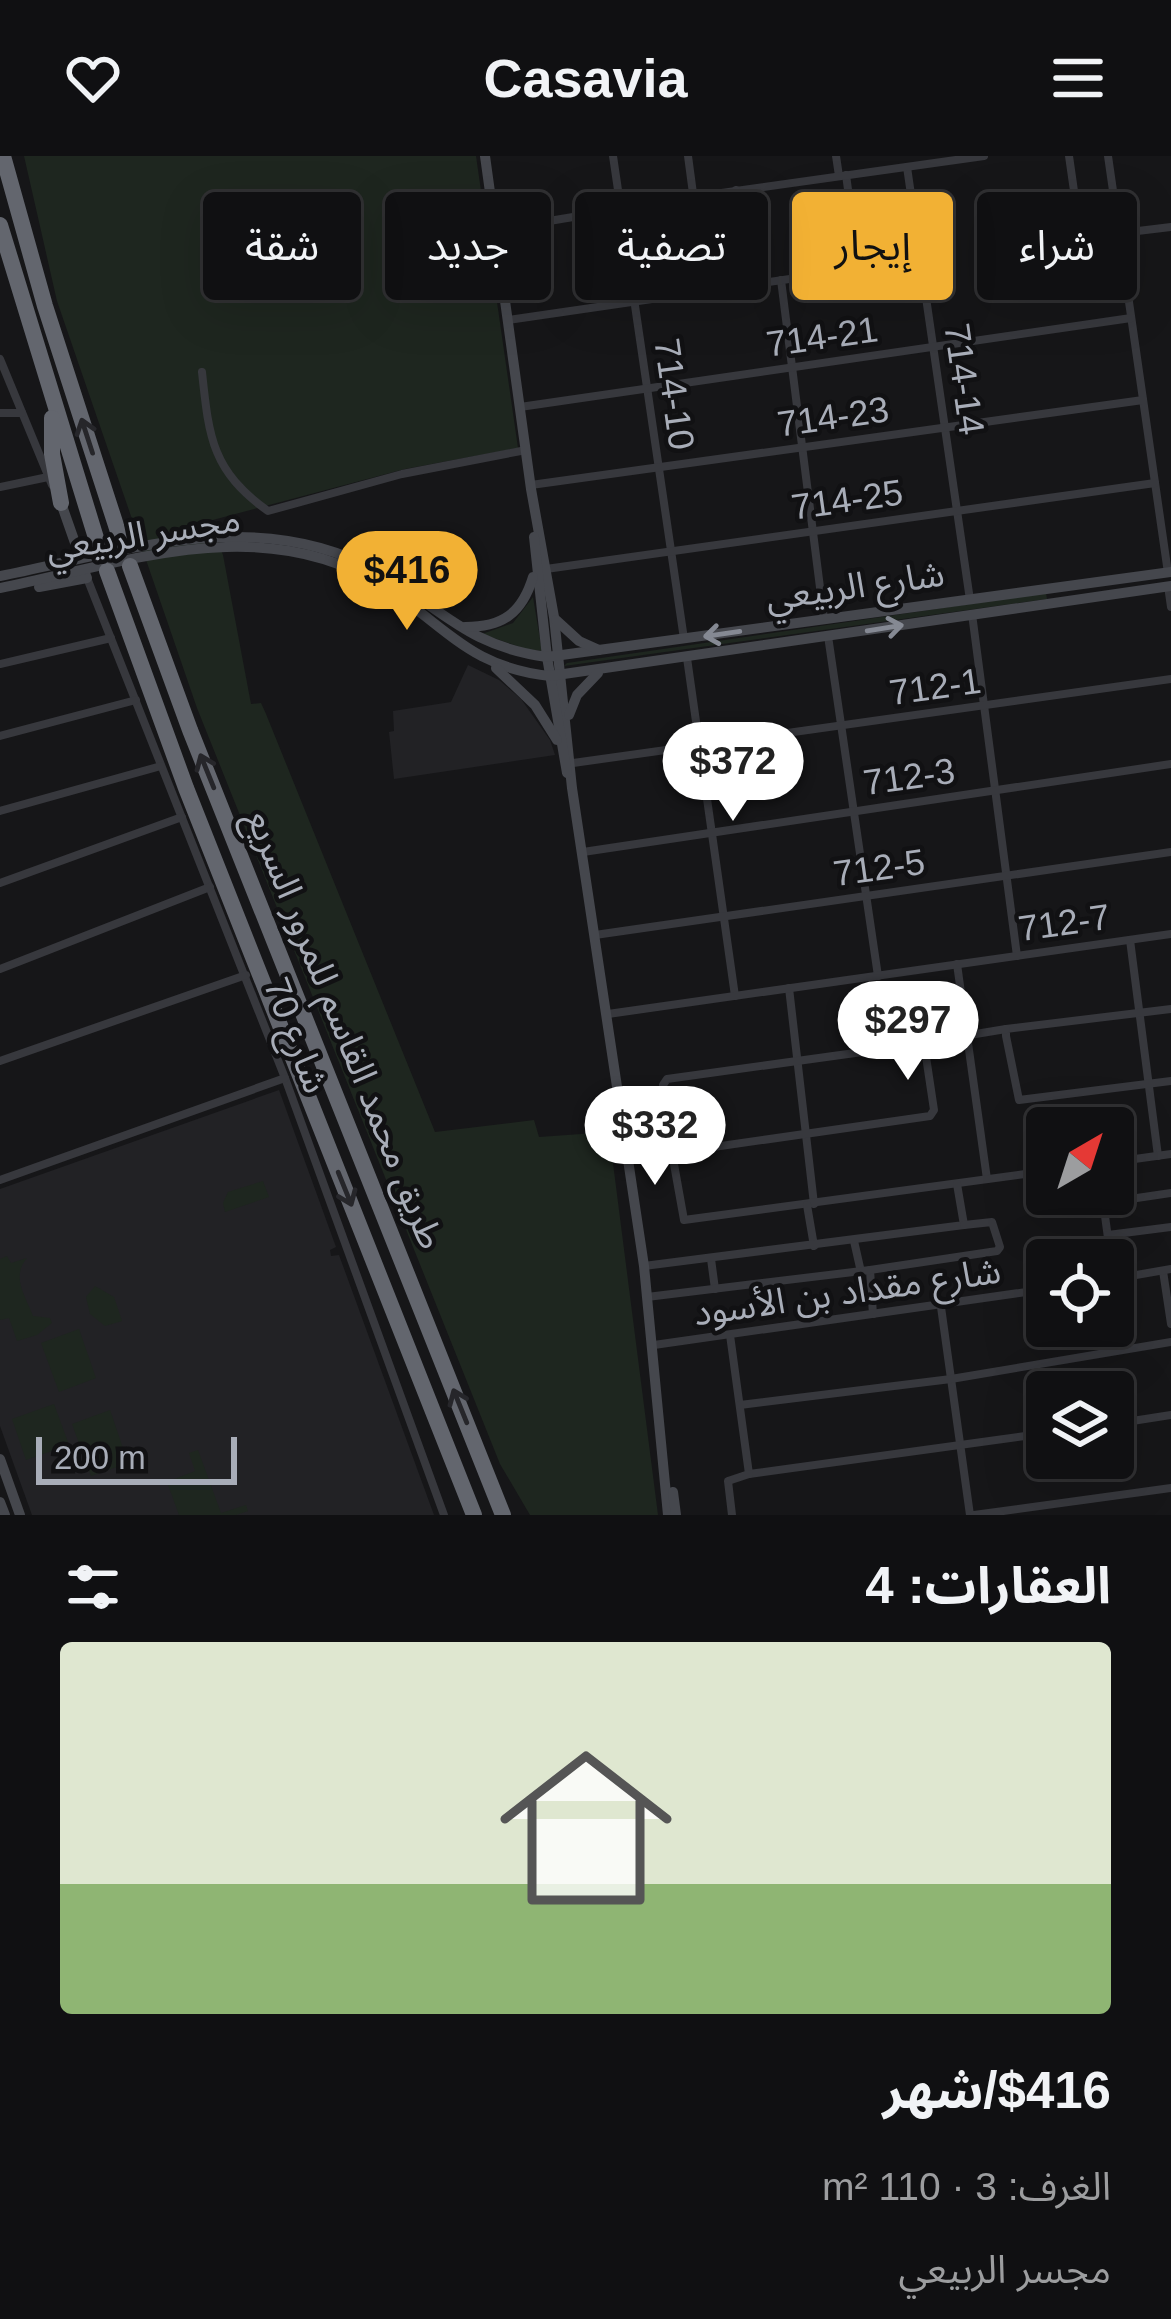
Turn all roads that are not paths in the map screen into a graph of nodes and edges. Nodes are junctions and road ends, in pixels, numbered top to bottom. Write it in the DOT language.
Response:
graph roads {
  1 [pos="7,156"];
  2 [pos="485,156"];
  3 [pos="613,156"];
  4 [pos="688,156"];
  5 [pos="836,156"];
  6 [pos="981,156"];
  7 [pos="1070,156"];
  8 [pos="1108,156"];
  9 [pos="907,167"];
  10 [pos="842,176"];
  11 [pos="736,190"];
  12 [pos="490,192"];
  13 [pos="618,192"];
  14 [pos="692,192"];
  15 [pos="722,192"];
  16 [pos="845,192"];
  17 [pos="910,192"];
  18 [pos="1075,192"];
  19 [pos="1113,192"];
  20 [pos="0,225"];
  21 [pos="1171,227"];
  22 [pos="1137,232"];
  23 [pos="792,278"];
  24 [pos="781,280"];
  25 [pos="768,282"];
  26 [pos="505,300"];
  27 [pos="647,300"];
  28 [pos="926,300"];
  29 [pos="1128,300"];
  30 [pos="634,302"];
  31 [pos="1131,318"];
  32 [pos="508,320"];
  33 [pos="933,347"];
  34 [pos="0,358"];
  35 [pos="792,367"];
  36 [pos="202,372"];
  37 [pos="647,388"];
  38 [pos="1143,400"];
  39 [pos="53,405"];
  40 [pos="520,407"];
  41 [pos="22,412"];
  42 [pos="0,413"];
  43 [pos="945,428"];
  44 [pos="802,448"];
  45 [pos="526,450"];
  46 [pos="659,467"];
  47 [pos="48,477"];
  48 [pos="1155,483"];
  49 [pos="0,487"];
  50 [pos="531,487"];
  51 [pos="62,503"];
  52 [pos="957,511"];
  53 [pos="813,531"];
  54 [pos="270,540"];
  55 [pos="123,547"];
  56 [pos="100,551"];
  57 [pos="671,551"];
  58 [pos="130,566"];
  59 [pos="541,568"];
  60 [pos="107,571"];
  61 [pos="0,572"];
  62 [pos="86,576"];
  63 [pos="1169,579"];
  64 [pos="0,591"];
  65 [pos="1058,594"];
  66 [pos="970,600"];
  67 [pos="1171,607"];
  68 [pos="972,614"];
  69 [pos="554,617"];
  70 [pos="824,620"];
  71 [pos="459,627"];
  72 [pos="828,636"];
  73 [pos="111,638"];
  74 [pos="684,639"];
  75 [pos="602,651"];
  76 [pos="472,655"];
  77 [pos="553,657"];
  78 [pos="687,658"];
  79 [pos="0,664"];
  80 [pos="602,671"];
  81 [pos="556,676"];
  82 [pos="1171,680"];
  83 [pos="136,700"];
  84 [pos="984,706"];
  85 [pos="568,724"];
  86 [pos="841,727"];
  87 [pos="0,736"];
  88 [pos="559,743"];
  89 [pos="700,747"];
  90 [pos="568,764"];
  91 [pos="1171,764"];
  92 [pos="161,766"];
  93 [pos="995,790"];
  94 [pos="0,812"];
  95 [pos="854,812"];
  96 [pos="182,817"];
  97 [pos="712,833"];
  98 [pos="583,852"];
  99 [pos="1171,852"];
  100 [pos="1006,875"];
  101 [pos="0,883"];
  102 [pos="210,887"];
  103 [pos="866,896"];
  104 [pos="724,916"];
  105 [pos="1171,934"];
  106 [pos="595,935"];
  107 [pos="1130,940"];
  108 [pos="1017,956"];
  109 [pos="957,964"];
  110 [pos="0,969"];
  111 [pos="246,975"];
  112 [pos="878,976"];
  113 [pos="789,988"];
  114 [pos="735,996"];
  115 [pos="1171,1009"];
  116 [pos="1139,1013"];
  117 [pos="608,1014"];
  118 [pos="1006,1029"];
  119 [pos="967,1034"];
  120 [pos="920,1044"];
  121 [pos="0,1061"];
  122 [pos="797,1061"];
  123 [pos="286,1078"];
  124 [pos="1171,1082"];
  125 [pos="1149,1085"];
  126 [pos="806,1135"];
  127 [pos="672,1153"];
  128 [pos="1171,1154"];
  129 [pos="1157,1156"];
  130 [pos="1134,1159"];
  131 [pos="1026,1174"];
  132 [pos="0,1180"];
  133 [pos="987,1180"];
  134 [pos="957,1184"];
  135 [pos="1171,1193"];
  136 [pos="1134,1196"];
  137 [pos="810,1204"];
  138 [pos="1105,1215"];
  139 [pos="964,1225"];
  140 [pos="1171,1227"];
  141 [pos="1108,1235"];
  142 [pos="1108,1239"];
  143 [pos="854,1241"];
  144 [pos="814,1246"];
  145 [pos="711,1259"];
  146 [pos="644,1266"];
  147 [pos="1167,1270"];
  148 [pos="866,1271"];
  149 [pos="1134,1276"];
  150 [pos="715,1289"];
  151 [pos="1026,1292"];
  152 [pos="647,1297"];
  153 [pos="940,1306"];
  154 [pos="873,1314"];
  155 [pos="1171,1324"];
  156 [pos="730,1335"];
  157 [pos="1171,1342"];
  158 [pos="654,1345"];
  159 [pos="951,1379"];
  160 [pos="739,1405"];
  161 [pos="1171,1415"];
  162 [pos="1134,1421"];
  163 [pos="1026,1436"];
  164 [pos="960,1446"];
  165 [pos="0,1459"];
  166 [pos="748,1474"];
  167 [pos="1171,1488"];
  168 [pos="0,1502"];
  169 [pos="4,1515"];
  170 [pos="20,1515"];
  171 [pos="444,1515"];
  172 [pos="471,1515"];
  173 [pos="507,1515"];
  174 [pos="672,1515"];
  175 [pos="732,1515"];
  176 [pos="972,1515"];
  55 -- 1 [label="highway, one-way"];
  2 -- 12 [label="main road"];
  3 -- 13 [label="street, 714-10"];
  4 -- 14 [label="street"];
  5 -- 10 [label="street"];
  6 -- 9 [label="street"];
  7 -- 18 [label="street"];
  8 -- 19 [label="street"];
  9 -- 10 [label="street"];
  9 -- 17 [label="street, 714-14"];
  10 -- 11 [label="street"];
  10 -- 16 [label="street"];
  11 -- 15 [label="street"];
  20 -- 39 [label="highway"];
  21 -- 22 [label="street"];
  23 -- 24 [label="street"];
  24 -- 25 [label="street"];
  24 -- 35 [label="street"];
  26 -- 32 [label="main road"];
  27 -- 30 [label="street"];
  28 -- 33 [label="street, 714-14"];
  29 -- 31 [label="street"];
  30 -- 32 [label="street"];
  30 -- 37 [label="street, 714-10"];
  31 -- 33 [label="street, 714-21"];
  31 -- 38 [label="street"];
  32 -- 40 [label="main road"];
  33 -- 35 [label="street, 714-21"];
  33 -- 43 [label="street, 714-14"];
  34 -- 41 [label="street"];
  35 -- 37 [label="street, 714-21"];
  35 -- 44 [label="street"];
  36 -- 45 [label="street"];
  37 -- 40 [label="street, 714-21"];
  37 -- 46 [label="street, 714-10"];
  38 -- 43 [label="street, 714-23"];
  38 -- 48 [label="street"];
  39 -- 51 [label="highway"];
  39 -- 56 [label="highway"];
  40 -- 45 [label="main road"];
  41 -- 42 [label="street"];
  41 -- 47 [label="street"];
  43 -- 44 [label="street, 714-23"];
  43 -- 52 [label="street, 714-14"];
  44 -- 46 [label="street, 714-23"];
  44 -- 53 [label="street"];
  45 -- 50 [label="main road"];
  46 -- 50 [label="street, 714-23"];
  46 -- 57 [label="street, 714-10"];
  47 -- 49 [label="street"];
  47 -- 51 [label="street"];
  48 -- 52 [label="street, 714-25"];
  48 -- 63 [label="street"];
  50 -- 59 [label="main road"];
  51 -- 61 [label="main road"];
  52 -- 53 [label="street, 714-25"];
  52 -- 66 [label="street, 714-14"];
  53 -- 57 [label="street, 714-25"];
  53 -- 70 [label="street"];
  54 -- 61 [label="main road, مجسر الربيعي"];
  54 -- 64 [label="main road, مجسر الربيعي"];
  54 -- 71 [label="main road, مجسر الربيعي"];
  54 -- 76 [label="main road, مجسر الربيعي"];
  57 -- 59 [label="street, 714-25"];
  57 -- 74 [label="street, 714-10"];
  173 -- 58 [label="highway, طريق محمد القاسم للمرور السريع, one-way"];
  59 -- 69 [label="main road"];
  59 -- 71 [label="main road"];
  59 -- 77 [label="main road"];
  60 -- 172 [label="highway, طريق محمد القاسم للمرور السريع, one-way"];
  62 -- 64 [label="main road"];
  62 -- 73 [label="street, شارع 70"];
  63 -- 65 [label="main road, شارع الربيعي"];
  63 -- 67 [label="street"];
  65 -- 66 [label="main road, شارع الربيعي"];
  65 -- 68 [label="main road, شارع الربيعي"];
  66 -- 70 [label="main road, شارع الربيعي"];
  72 -- 68 [label="main road, شارع الربيعي, one-way"];
  68 -- 84 [label="street"];
  69 -- 75 [label="main road"];
  69 -- 77 [label="main road"];
  70 -- 74 [label="main road, شارع الربيعي, one-way"];
  71 -- 77 [label="main road, مجسر الربيعي"];
  72 -- 78 [label="main road, شارع الربيعي"];
  72 -- 86 [label="street"];
  73 -- 79 [label="street"];
  73 -- 83 [label="street, شارع 70"];
  74 -- 75 [label="main road, شارع الربيعي"];
  75 -- 77 [label="main road, شارع الربيعي"];
  76 -- 81 [label="main road, مجسر الربيعي"];
  76 -- 88 [label="main road"];
  77 -- 81 [label="main road"];
  78 -- 80 [label="main road, شارع الربيعي"];
  78 -- 89 [label="street"];
  80 -- 81 [label="main road, شارع الربيعي"];
  80 -- 85 [label="main road"];
  81 -- 85 [label="main road"];
  81 -- 88 [label="main road"];
  82 -- 84 [label="street, 712-1"];
  83 -- 87 [label="street"];
  83 -- 92 [label="street, شارع 70"];
  84 -- 86 [label="street, 712-1"];
  84 -- 93 [label="street"];
  85 -- 90 [label="main road"];
  86 -- 89 [label="street, 712-1"];
  86 -- 95 [label="street"];
  88 -- 90 [label="main road"];
  89 -- 90 [label="street, 712-1"];
  89 -- 97 [label="street"];
  90 -- 98 [label="main road"];
  91 -- 93 [label="street, 712-3"];
  92 -- 94 [label="street"];
  92 -- 96 [label="street, شارع 70"];
  93 -- 95 [label="street, 712-3"];
  93 -- 100 [label="street"];
  95 -- 97 [label="street, 712-3"];
  95 -- 103 [label="street"];
  96 -- 101 [label="street"];
  96 -- 102 [label="street, شارع 70"];
  97 -- 98 [label="street, 712-3"];
  97 -- 104 [label="street"];
  98 -- 106 [label="main road"];
  99 -- 100 [label="street, 712-5"];
  100 -- 103 [label="street, 712-5"];
  100 -- 108 [label="street"];
  102 -- 110 [label="street"];
  102 -- 111 [label="street, شارع 70"];
  103 -- 104 [label="street, 712-5"];
  103 -- 112 [label="street"];
  104 -- 106 [label="street, 712-5"];
  104 -- 114 [label="street"];
  105 -- 107 [label="street, 712-7"];
  106 -- 117 [label="main road"];
  107 -- 108 [label="street, 712-7"];
  107 -- 116 [label="street"];
  108 -- 109 [label="street, 712-7"];
  109 -- 112 [label="street, 712-7"];
  109 -- 119 [label="street"];
  111 -- 121 [label="street"];
  111 -- 123 [label="street, شارع 70"];
  112 -- 113 [label="street, 712-7"];
  113 -- 114 [label="street, 712-7"];
  113 -- 122 [label="street"];
  114 -- 117 [label="street, 712-7"];
  115 -- 116 [label="street"];
  116 -- 118 [label="street"];
  116 -- 125 [label="street"];
  117 -- 146 [label="main road"];
  118 -- 119 [label="street"];
  118 -- 125 [label="street"];
  119 -- 120 [label="street"];
  119 -- 133 [label="street"];
  120 -- 122 [label="street"];
  120 -- 126 [label="street"];
  122 -- 126 [label="street"];
  122 -- 127 [label="street"];
  123 -- 132 [label="street"];
  123 -- 171 [label="street, شارع 70"];
  124 -- 125 [label="street"];
  125 -- 129 [label="street"];
  126 -- 127 [label="street"];
  126 -- 137 [label="street"];
  127 -- 137 [label="street"];
  128 -- 129 [label="street"];
  129 -- 130 [label="street"];
  131 -- 133 [label="street"];
  133 -- 134 [label="street"];
  134 -- 137 [label="street"];
  134 -- 139 [label="street"];
  135 -- 136 [label="street"];
  137 -- 144 [label="street"];
  138 -- 141 [label="street"];
  139 -- 143 [label="street"];
  139 -- 148 [label="street"];
  140 -- 141 [label="street"];
  141 -- 142 [label="street"];
  143 -- 144 [label="street"];
  143 -- 148 [label="street"];
  144 -- 145 [label="street"];
  145 -- 146 [label="street"];
  145 -- 150 [label="street"];
  146 -- 152 [label="main road"];
  147 -- 149 [label="street"];
  147 -- 155 [label="street"];
  148 -- 150 [label="street"];
  148 -- 154 [label="street"];
  150 -- 152 [label="street"];
  151 -- 153 [label="street, شارع مقداد بن الأسود"];
  152 -- 158 [label="main road"];
  153 -- 154 [label="street, شارع مقداد بن الأسود"];
  153 -- 159 [label="street"];
  154 -- 156 [label="street, شارع مقداد بن الأسود"];
  156 -- 158 [label="street, شارع مقداد بن الأسود"];
  156 -- 160 [label="street"];
  157 -- 159 [label="street"];
  158 -- 174 [label="main road"];
  159 -- 160 [label="street"];
  159 -- 164 [label="street"];
  160 -- 166 [label="street"];
  161 -- 162 [label="street"];
  163 -- 164 [label="street"];
  164 -- 166 [label="street"];
  164 -- 176 [label="street"];
  165 -- 170 [label="main road"];
  166 -- 175 [label="street"];
  167 -- 176 [label="street"];
  168 -- 169 [label="main road"];
}
